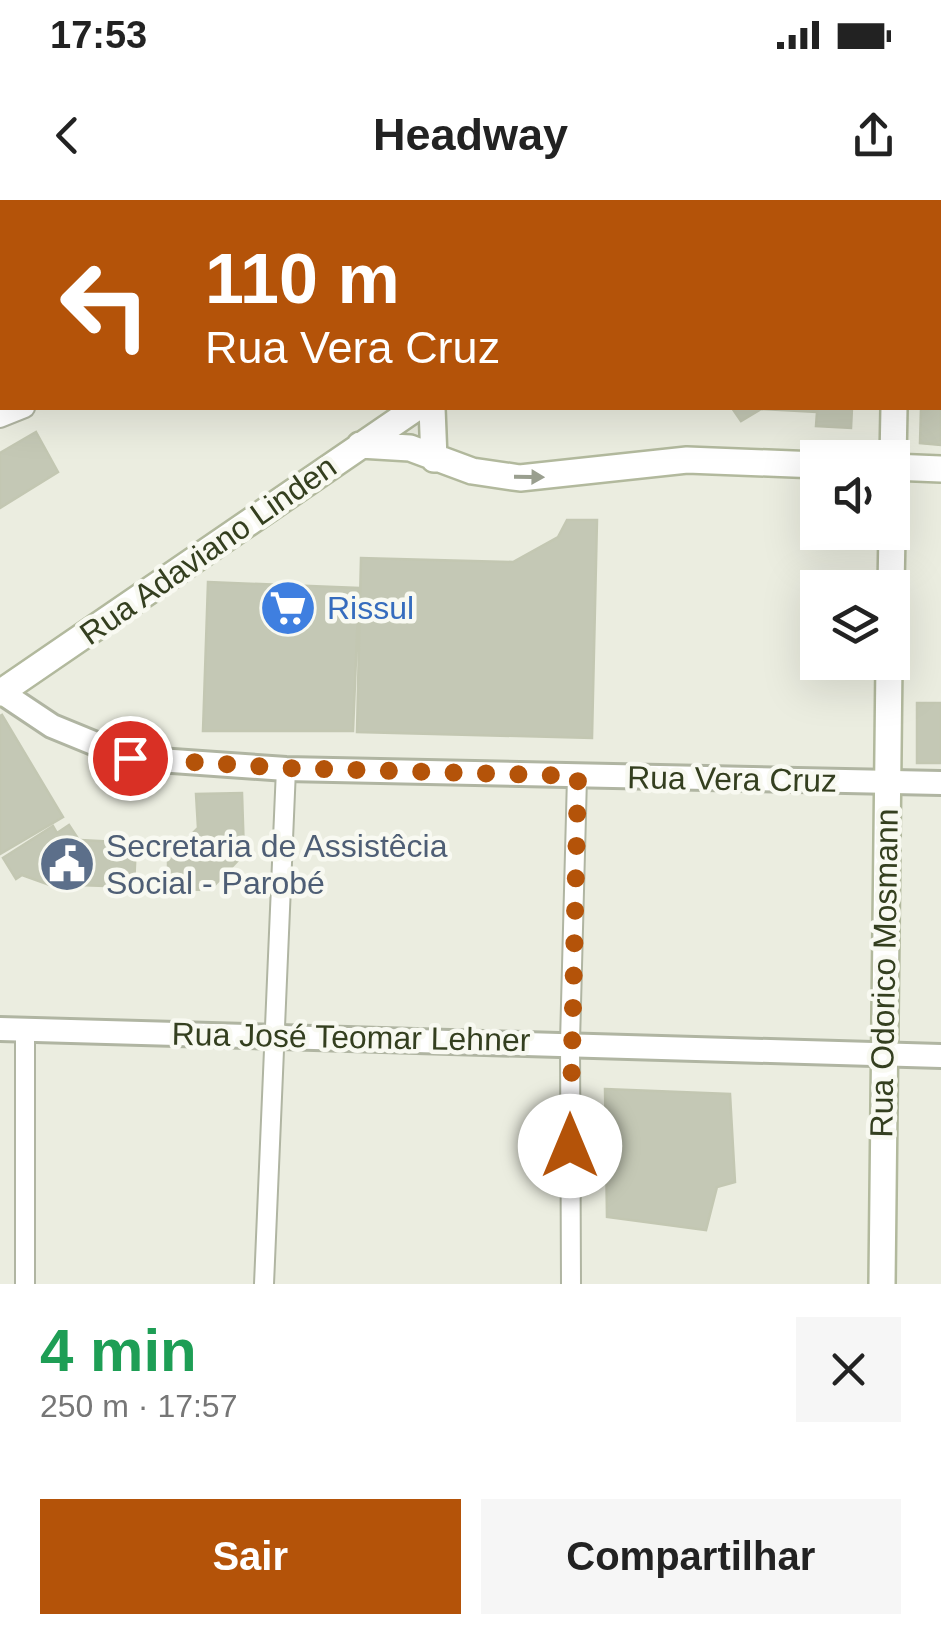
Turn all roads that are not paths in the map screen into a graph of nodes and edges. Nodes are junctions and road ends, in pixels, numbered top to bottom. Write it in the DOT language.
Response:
graph roads {
  1 [pos="413,410"];
  2 [pos="432,410"];
  3 [pos="894,410"];
  4 [pos="893,440"];
  5 [pos="360,445"];
  6 [pos="434,459"];
  7 [pos="800,463"];
  8 [pos="910,468"];
  9 [pos="941,469"];
  10 [pos="889,680"];
  11 [pos="0,692"];
  12 [pos="286,768"];
  13 [pos="578,776"];
  14 [pos="887,782"];
  15 [pos="941,783"];
  16 [pos="0,1029"];
  17 [pos="25,1029"];
  18 [pos="272,1034"];
  19 [pos="570,1042"];
  20 [pos="882,1056"];
  21 [pos="941,1056"];
  22 [pos="25,1284"];
  23 [pos="264,1284"];
  24 [pos="571,1284"];
  25 [pos="882,1284"];
  1 -- 5 [label="main road, Rua Adaviano Linden"];
  2 -- 6 [label="main road"];
  3 -- 4 [label="main road"];
  5 -- 6 [label="main road"];
  5 -- 11 [label="main road, Rua Adaviano Linden"];
  6 -- 7 [label="main road, one-way"];
  8 -- 9 [label="main road"];
  10 -- 14 [label="main road, Rua Odorico Mosmann"];
  11 -- 12 [label="street, Rua Vera Cruz"];
  12 -- 13 [label="street, Rua Vera Cruz"];
  12 -- 18 [label="street"];
  13 -- 14 [label="street, Rua Vera Cruz"];
  13 -- 19 [label="street"];
  14 -- 15 [label="street, Rua Vera Cruz"];
  14 -- 20 [label="main road, Rua Odorico Mosmann"];
  16 -- 17 [label="street, Rua José Teomar Lehner"];
  17 -- 18 [label="street, Rua José Teomar Lehner"];
  17 -- 22 [label="street"];
  18 -- 19 [label="street, Rua José Teomar Lehner"];
  18 -- 23 [label="street"];
  19 -- 20 [label="street, Rua José Teomar Lehner"];
  19 -- 24 [label="street"];
  20 -- 21 [label="street, Rua José Teomar Lehner"];
  20 -- 25 [label="main road, Rua Odorico Mosmann"];
}
